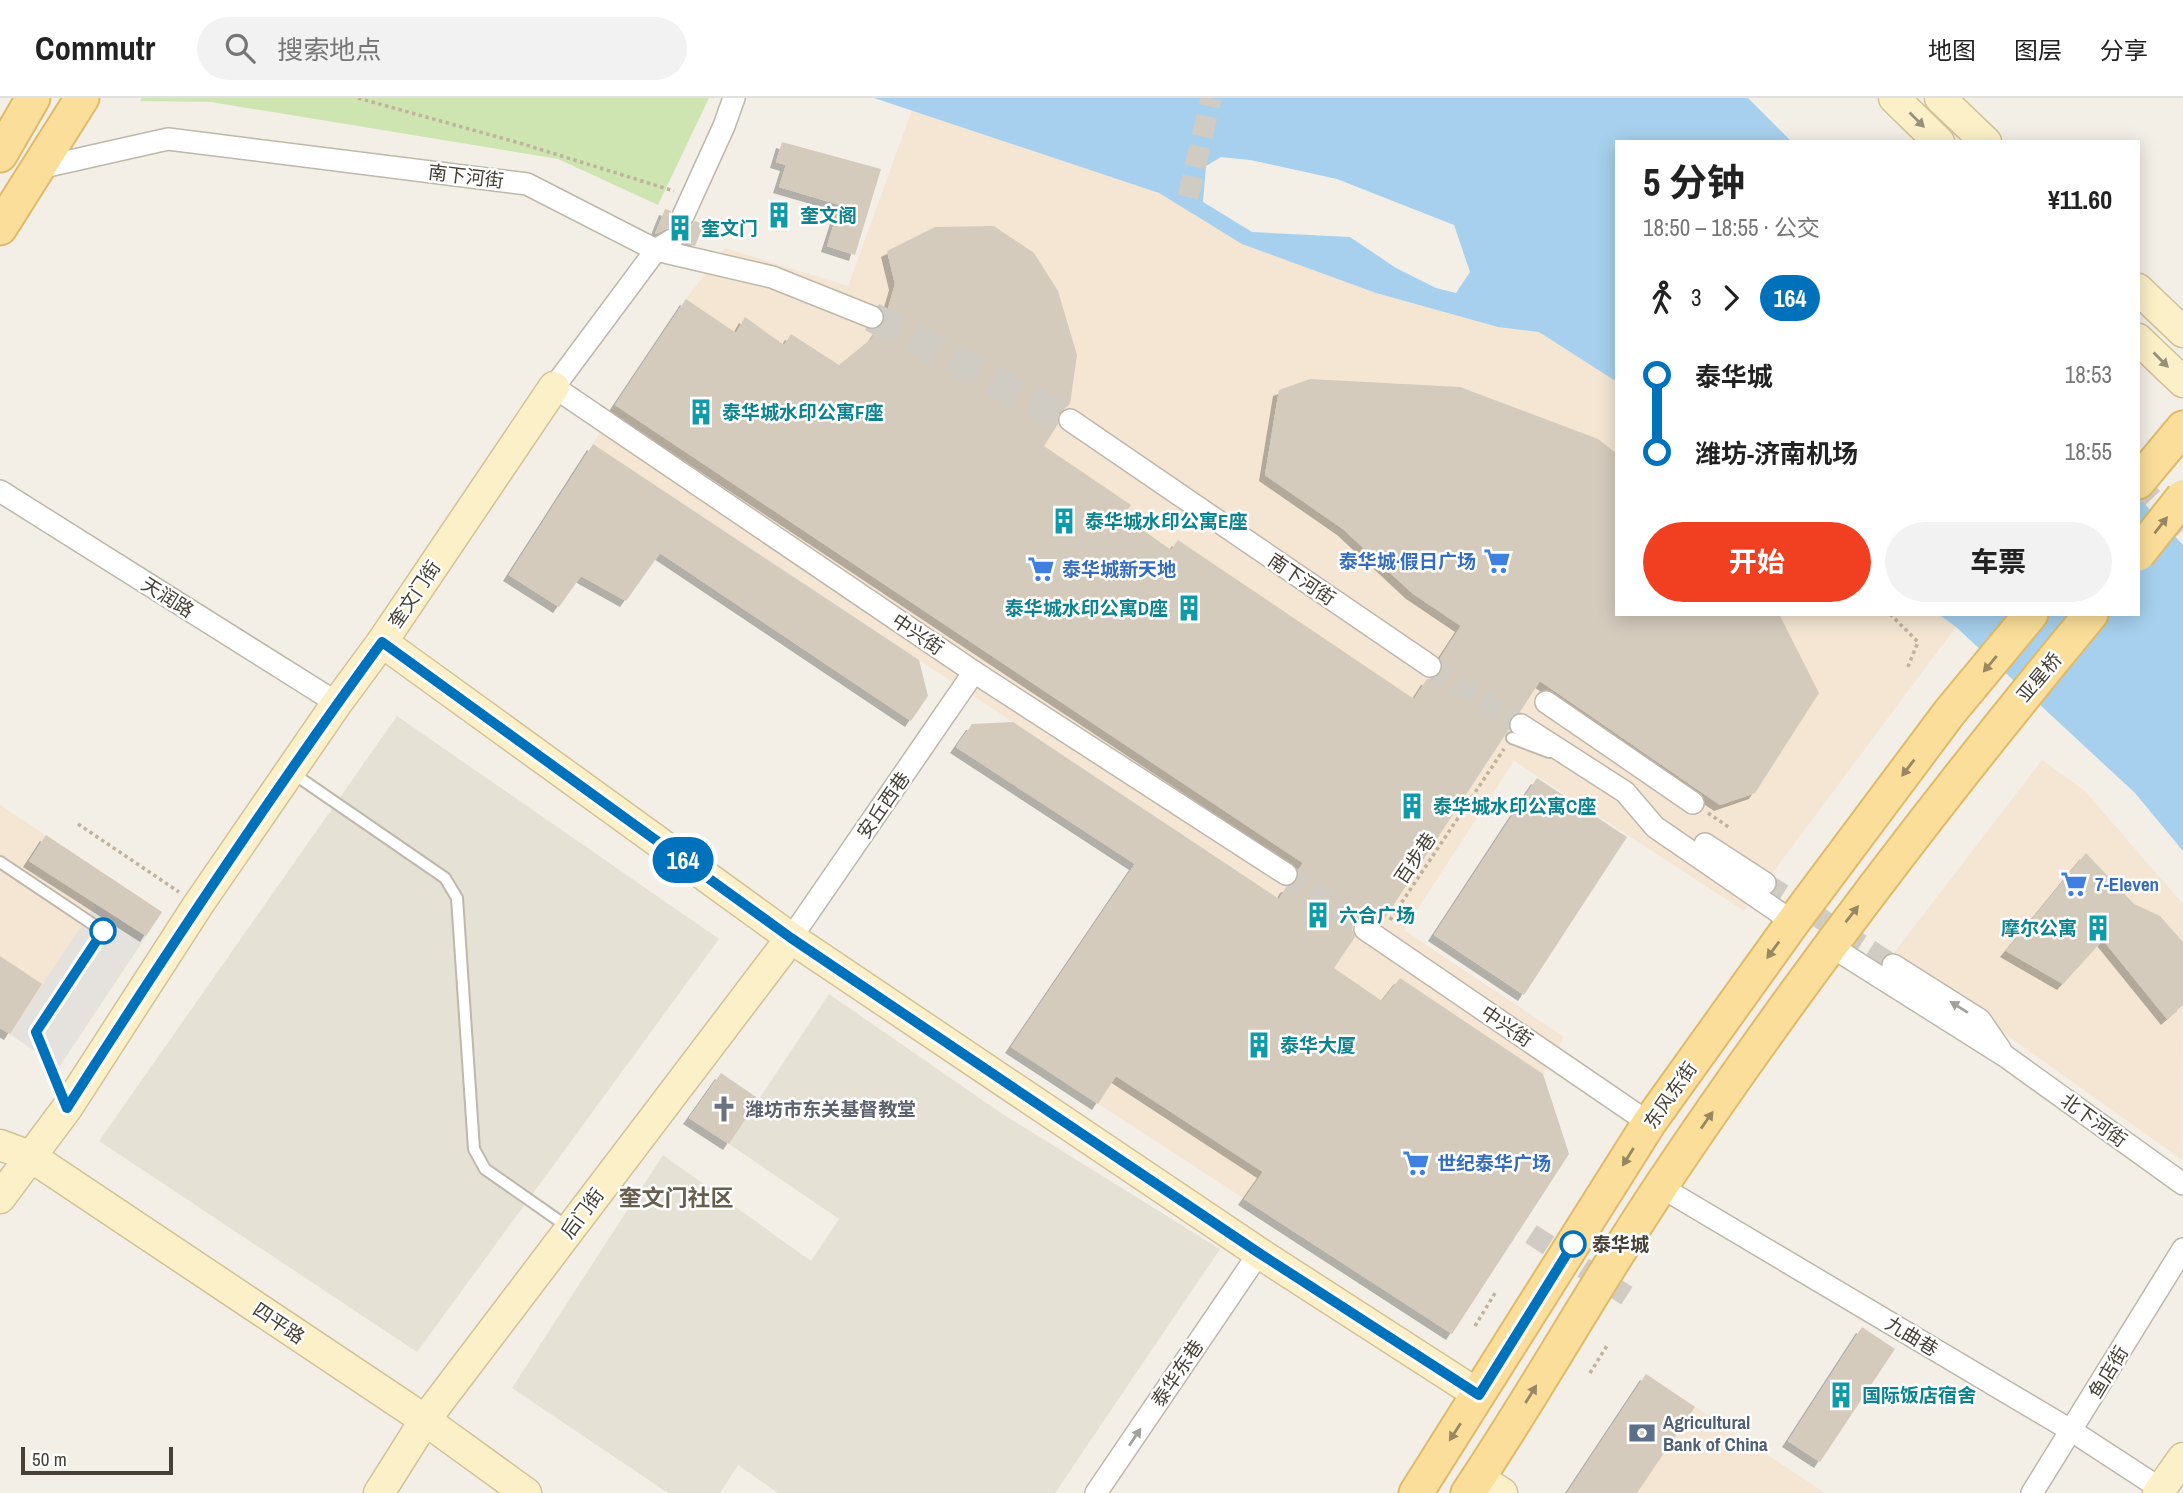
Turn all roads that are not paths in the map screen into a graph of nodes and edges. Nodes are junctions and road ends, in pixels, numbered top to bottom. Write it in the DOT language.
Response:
graph roads {
  1 [pos="734,98"];
  2 [pos="1894,98"];
  3 [pos="1942,99"];
  4 [pos="31,102"];
  5 [pos="74,111"];
  6 [pos="1937,140"];
  7 [pos="1984,140"];
  8 [pos="0,155"];
  9 [pos="39,168"];
  10 [pos="683,216"];
  11 [pos="0,229"];
  12 [pos="664,245"];
  13 [pos="2140,291"];
  14 [pos="872,317"];
  15 [pos="2183,332"];
  16 [pos="2140,340"];
  17 [pos="2183,382"];
  18 [pos="554,387"];
  19 [pos="1070,420"];
  20 [pos="2180,432"];
  21 [pos="2140,480"];
  22 [pos="0,491"];
  23 [pos="2183,497"];
  24 [pos="2140,551"];
  25 [pos="2029,616"];
  26 [pos="2089,616"];
  27 [pos="382,642"];
  28 [pos="1430,666"];
  29 [pos="974,672"];
  30 [pos="1546,702"];
  31 [pos="337,703"];
  32 [pos="1517,731"];
  33 [pos="290,771"];
  34 [pos="1625,792"];
  35 [pos="1693,803"];
  36 [pos="0,862"];
  37 [pos="1286,874"];
  38 [pos="1765,883"];
  39 [pos="1793,922"];
  40 [pos="1372,933"];
  41 [pos="791,938"];
  42 [pos="1829,944"];
  43 [pos="1893,965"];
  44 [pos="2005,1056"];
  45 [pos="67,1108"];
  46 [pos="0,1123"];
  47 [pos="1649,1123"];
  48 [pos="0,1144"];
  49 [pos="30,1156"];
  50 [pos="2183,1184"];
  51 [pos="1661,1186"];
  52 [pos="0,1198"];
  53 [pos="570,1229"];
  54 [pos="2183,1250"];
  55 [pos="1259,1253"];
  56 [pos="1479,1395"];
  57 [pos="425,1420"];
  58 [pos="2072,1431"];
  59 [pos="2183,1458"];
  60 [pos="1483,1488"];
  61 [pos="2160,1491"];
  62 [pos="379,1493"];
  63 [pos="526,1493"];
  64 [pos="1096,1493"];
  65 [pos="1416,1493"];
  66 [pos="2032,1493"];
  1 -- 10 [label="street"];
  2 -- 6 [label="street, one-way"];
  3 -- 7 [label="street"];
  4 -- 8 [label="main road"];
  5 -- 9 [label="main road"];
  9 -- 11 [label="main road"];
  9 -- 12 [label="street, 南下河街"];
  12 -- 14 [label="street, 南下河街"];
  12 -- 18 [label="street, 奎文门街"];
  13 -- 15 [label="street"];
  16 -- 17 [label="street, one-way"];
  18 -- 27 [label="street, 奎文门街"];
  18 -- 29 [label="street, 中兴街"];
  19 -- 28 [label="street, 南下河街"];
  20 -- 21 [label="main road"];
  22 -- 31 [label="street, 天润路"];
  24 -- 23 [label="main road, one-way, bridge"];
  25 -- 39 [label="main road, 东风东街, one-way"];
  42 -- 26 [label="main road, 亚星桥, one-way"];
  27 -- 31 [label="street, 奎文门街"];
  27 -- 41 [label="street"];
  29 -- 37 [label="street, 中兴街"];
  29 -- 41 [label="street, 安丘西巷"];
  30 -- 35 [label="street"];
  31 -- 33 [label="street, 奎文门街"];
  32 -- 34 [label="street"];
  33 -- 45 [label="street, 奎文门街"];
  33 -- 53 [label="lane"];
  34 -- 38 [label="street"];
  34 -- 39 [label="street"];
  36 -- 45 [label="lane"];
  39 -- 47 [label="main road, 东风东街, one-way"];
  40 -- 47 [label="street, 中兴街"];
  41 -- 53 [label="street, 后门街"];
  41 -- 55 [label="street"];
  42 -- 44 [label="street, 北下河街"];
  51 -- 42 [label="main road, one-way"];
  44 -- 43 [label="street, 北下河街, one-way"];
  44 -- 50 [label="street, 北下河街"];
  45 -- 49 [label="street, 奎文门街"];
  46 -- 49 [label="street, 四平路"];
  47 -- 56 [label="main road, 东风东街, one-way"];
  48 -- 49 [label="street, 四平路"];
  49 -- 52 [label="street, 奎文门街"];
  49 -- 57 [label="street, 四平路"];
  51 -- 58 [label="street, 九曲巷"];
  60 -- 51 [label="main road, one-way"];
  53 -- 57 [label="street, 后门街"];
  54 -- 58 [label="street, 鱼店街"];
  55 -- 56 [label="street"];
  64 -- 55 [label="street, 泰华东巷, one-way"];
  56 -- 65 [label="main road, 东风东街, one-way"];
  57 -- 62 [label="street, 后门街"];
  57 -- 63 [label="street, 四平路"];
  58 -- 61 [label="street, 九曲巷"];
  58 -- 66 [label="street, 鱼店街"];
  59 -- 61 [label="street"];
}
